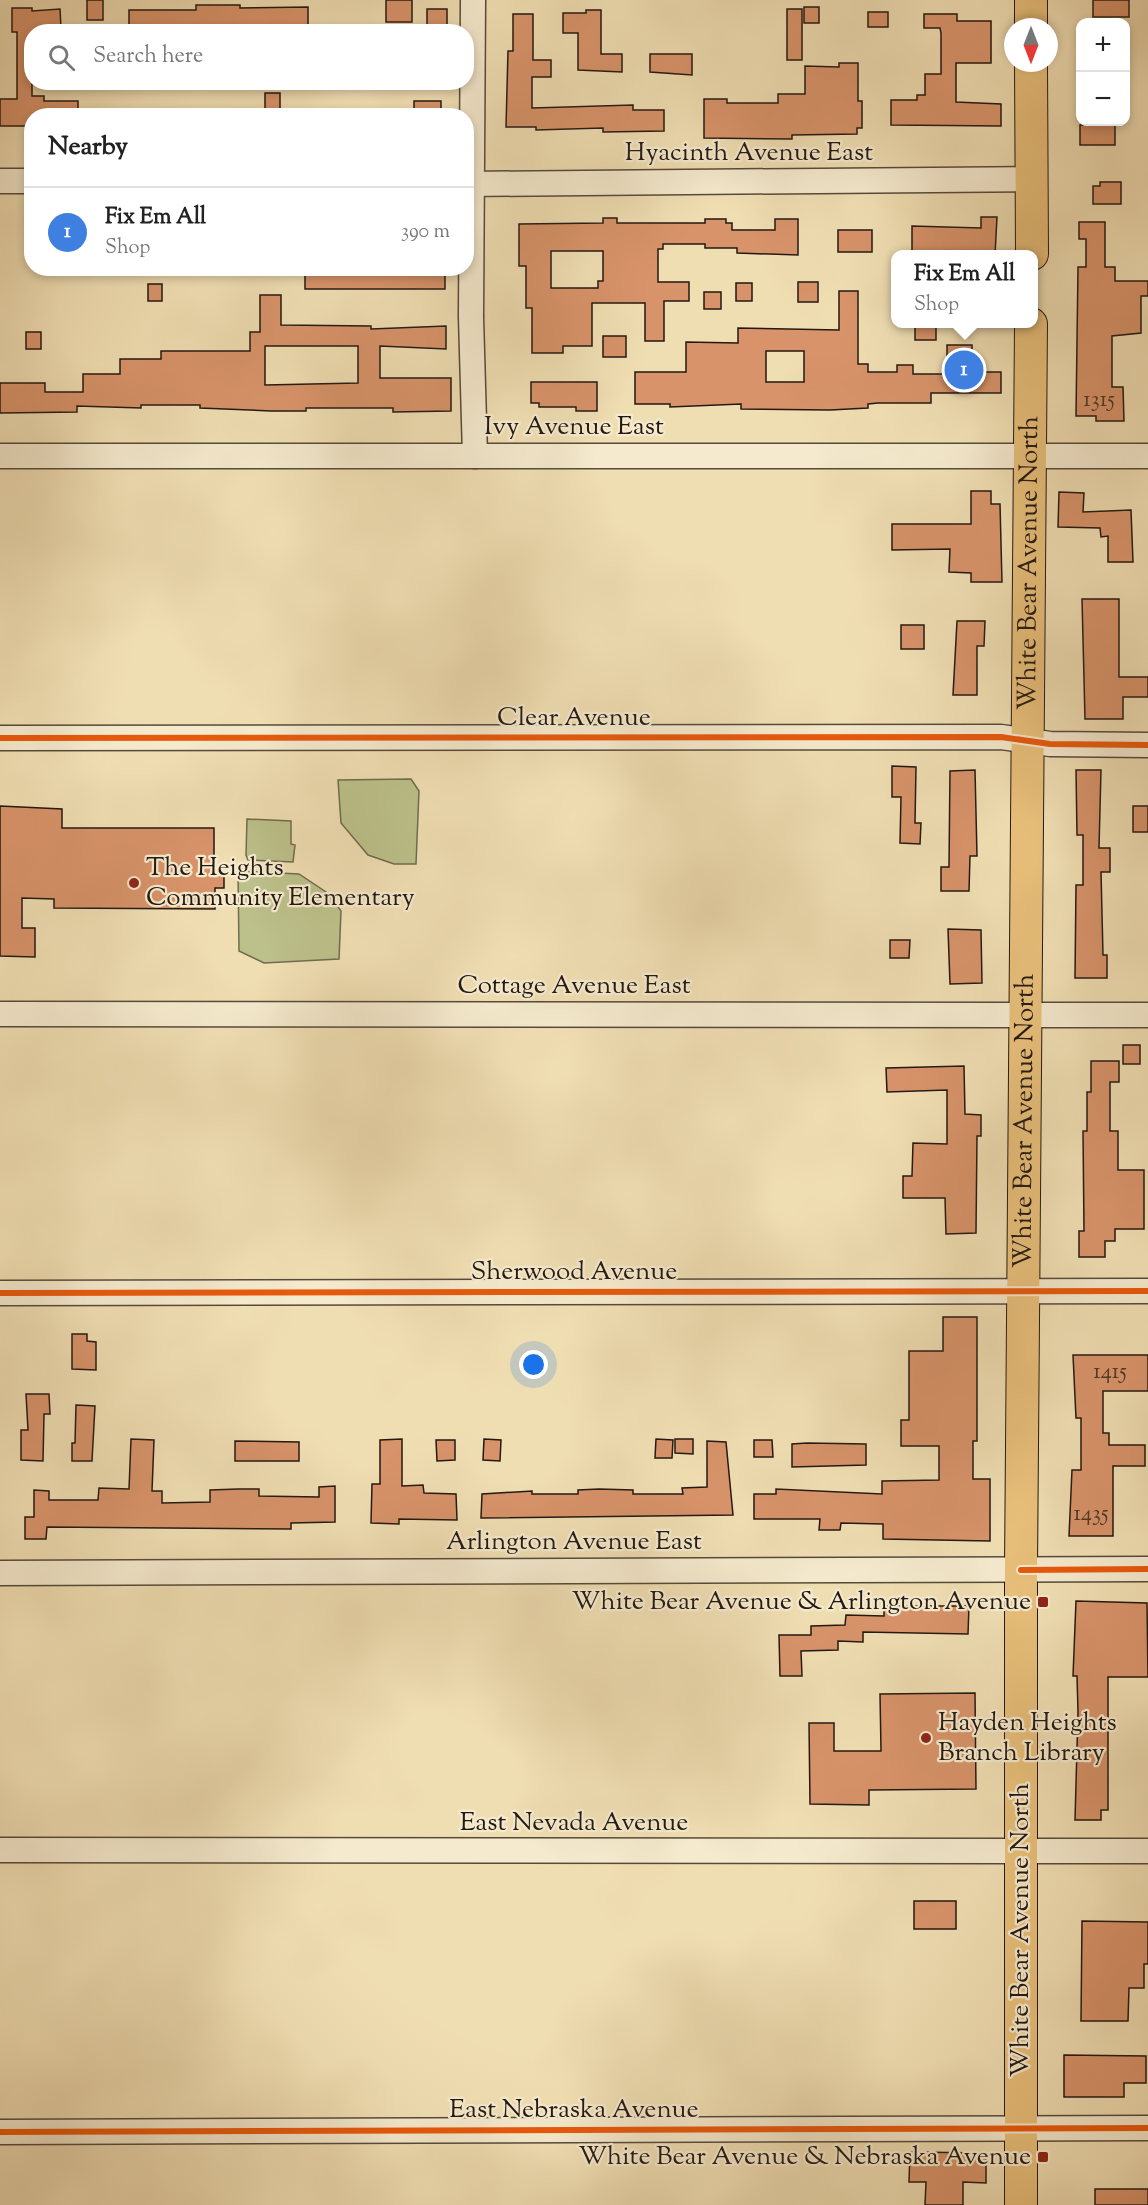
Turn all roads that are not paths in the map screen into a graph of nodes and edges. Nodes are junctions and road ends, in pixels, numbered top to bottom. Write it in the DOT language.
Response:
graph roads {
  1 [pos="473,0"];
  2 [pos="1031,0"];
  3 [pos="1030,18"];
  4 [pos="472,24"];
  5 [pos="1031,72"];
  6 [pos="471,90"];
  7 [pos="471,108"];
  8 [pos="1033,179"];
  9 [pos="0,181"];
  10 [pos="24,181"];
  11 [pos="474,184"];
  12 [pos="1032,250"];
  13 [pos="470,276"];
  14 [pos="1031,328"];
  15 [pos="0,456"];
  16 [pos="475,456"];
  17 [pos="1031,456"];
  18 [pos="1148,456"];
  19 [pos="0,738"];
  20 [pos="1029,741"];
  21 [pos="1148,745"];
  22 [pos="0,1014"];
  23 [pos="1148,1014"];
  24 [pos="1026,1015"];
  25 [pos="1024,1291"];
  26 [pos="1148,1291"];
  27 [pos="0,1293"];
  28 [pos="1148,1569"];
  29 [pos="1022,1570"];
  30 [pos="0,1573"];
  31 [pos="0,1850"];
  32 [pos="1021,1851"];
  33 [pos="1148,1851"];
  34 [pos="1021,2127"];
  35 [pos="1148,2128"];
  36 [pos="0,2132"];
  37 [pos="1021,2205"];
  1 -- 4 [label="street"];
  2 -- 3 [label="main road"];
  5 -- 8 [label="main road"];
  6 -- 7 [label="street"];
  8 -- 11 [label="street, Hyacinth Avenue East"];
  8 -- 12 [label="main road"];
  9 -- 10 [label="street"];
  13 -- 16 [label="street"];
  14 -- 17 [label="main road, White Bear Avenue North"];
  15 -- 16 [label="street, Ivy Avenue East"];
  16 -- 17 [label="street, Ivy Avenue East"];
  17 -- 18 [label="street, Ivy Avenue East"];
  17 -- 20 [label="main road, White Bear Avenue North"];
  19 -- 20 [label="street, Clear Avenue"];
  20 -- 21 [label="street, Clear Avenue"];
  20 -- 24 [label="main road, White Bear Avenue North"];
  22 -- 24 [label="street, Cottage Avenue East"];
  23 -- 24 [label="street, Cottage Avenue East"];
  24 -- 25 [label="main road, White Bear Avenue North"];
  25 -- 26 [label="street, Sherwood Avenue"];
  25 -- 27 [label="street, Sherwood Avenue"];
  25 -- 29 [label="main road, White Bear Avenue North"];
  28 -- 29 [label="street, Arlington Avenue East"];
  29 -- 30 [label="street, Arlington Avenue East"];
  29 -- 32 [label="main road, White Bear Avenue North"];
  31 -- 32 [label="street, East Nevada Avenue"];
  32 -- 33 [label="street, East Nevada Avenue"];
  32 -- 34 [label="main road, White Bear Avenue North"];
  34 -- 35 [label="street, East Nebraska Avenue"];
  34 -- 36 [label="street, East Nebraska Avenue"];
  34 -- 37 [label="main road, White Bear Avenue North"];
}
